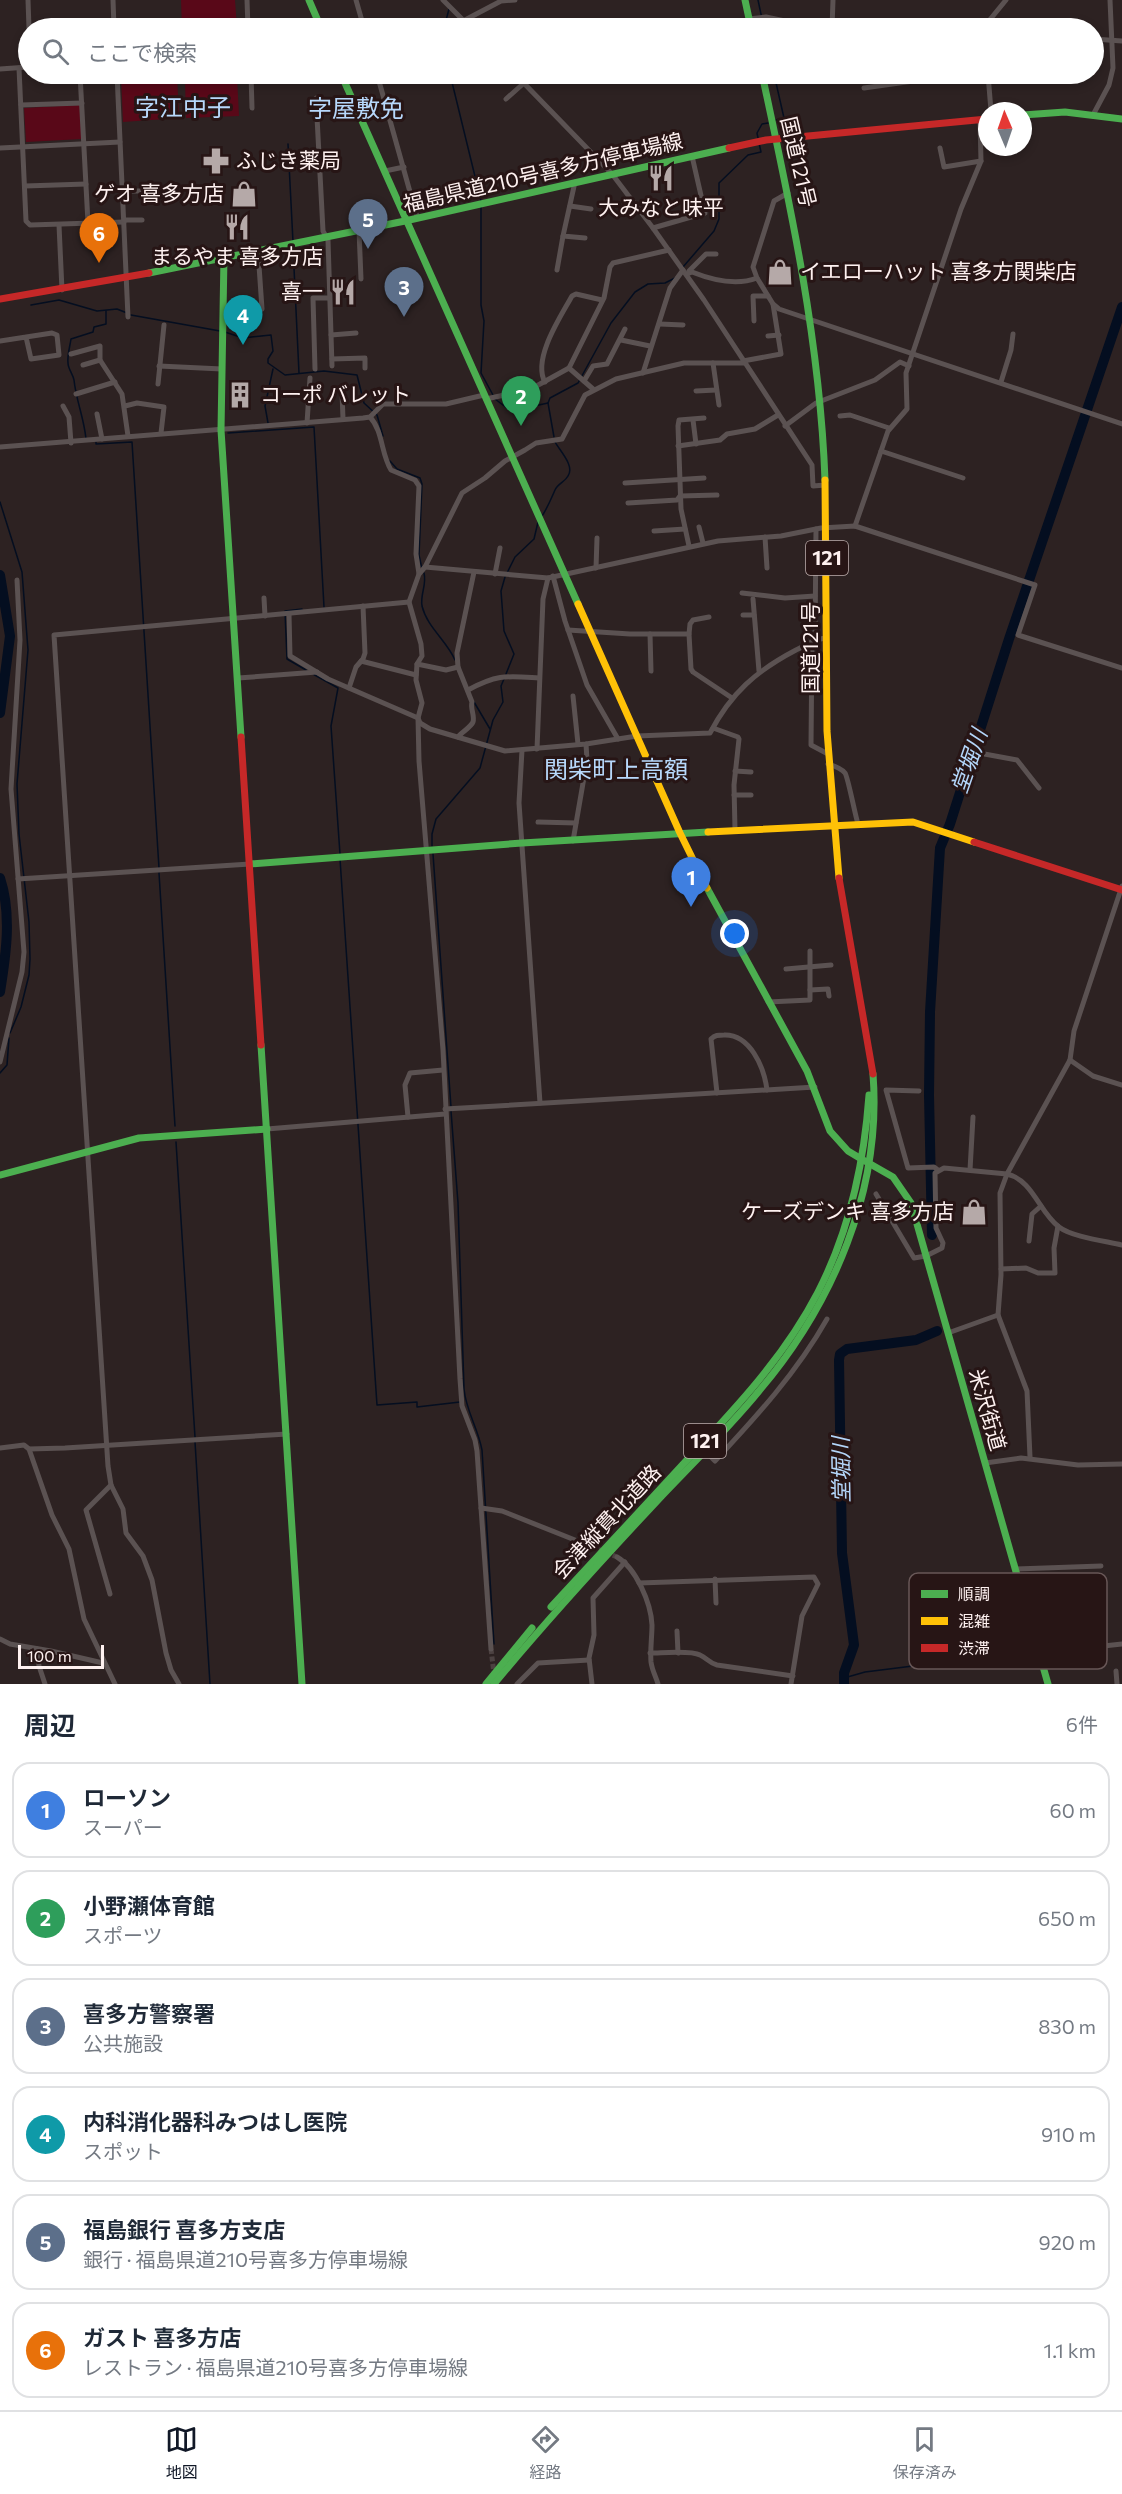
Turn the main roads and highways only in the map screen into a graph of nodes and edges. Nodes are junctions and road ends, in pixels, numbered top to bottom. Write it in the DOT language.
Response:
graph roads {
  1 [pos="309,0"];
  2 [pos="745,0"];
  3 [pos="317,18"];
  4 [pos="749,18"];
  5 [pos="346,84"];
  6 [pos="764,84"];
  7 [pos="1032,114"];
  8 [pos="978,119"];
  9 [pos="1122,119"];
  10 [pos="776,139"];
  11 [pos="405,221"];
  12 [pos="224,256"];
  13 [pos="0,299"];
  14 [pos="833,825"];
  15 [pos="680,833"];
  16 [pos="250,864"];
  17 [pos="1122,888"];
  18 [pos="869,1045"];
  19 [pos="874,1080"];
  20 [pos="875,1094"];
  21 [pos="267,1129"];
  22 [pos="866,1161"];
  23 [pos="0,1175"];
  24 [pos="1016,1573"];
  25 [pos="1044,1669"];
  26 [pos="302,1684"];
  27 [pos="486,1684"];
  28 [pos="494,1684"];
  29 [pos="1048,1684"];
  1 -- 3 [label="main road"];
  2 -- 4 [label="main road"];
  5 -- 11 [label="main road, 米沢街道"];
  6 -- 10 [label="main road, 国道121号 / 121"];
  7 -- 9 [label="main road"];
  8 -- 10 [label="main road, 福島県道210号喜多方停車場線"];
  10 -- 11 [label="main road, 福島県道210号喜多方停車場線"];
  10 -- 14 [label="main road, 国道121号 / 121"];
  11 -- 12 [label="main road, 福島県道210号喜多方停車場線"];
  11 -- 15 [label="main road, 米沢街道"];
  12 -- 13 [label="main road, 福島県道210号喜多方停車場線"];
  12 -- 16 [label="main road"];
  14 -- 15 [label="main road"];
  14 -- 17 [label="main road"];
  14 -- 18 [label="main road, 国道121号 / 121"];
  15 -- 16 [label="main road"];
  15 -- 22 [label="main road, 米沢街道"];
  16 -- 21 [label="main road"];
  18 -- 19 [label="main road, 国道121号 / 121"];
  18 -- 22 [label="main road, 国道121号 / 121"];
  19 -- 20 [label="main road, 国道121号 / 121"];
  19 -- 20 [label="main road"];
  20 -- 22 [label="main road, 国道121号 / 121"];
  21 -- 23 [label="main road"];
  21 -- 26 [label="main road"];
  22 -- 24 [label="main road, 米沢街道"];
  22 -- 27 [label="main road, 会津縦貫北道路 / 121"];
  22 -- 28 [label="main road, 会津縦貫北道路 / 121"];
  25 -- 29 [label="main road, 米沢街道"];
}
